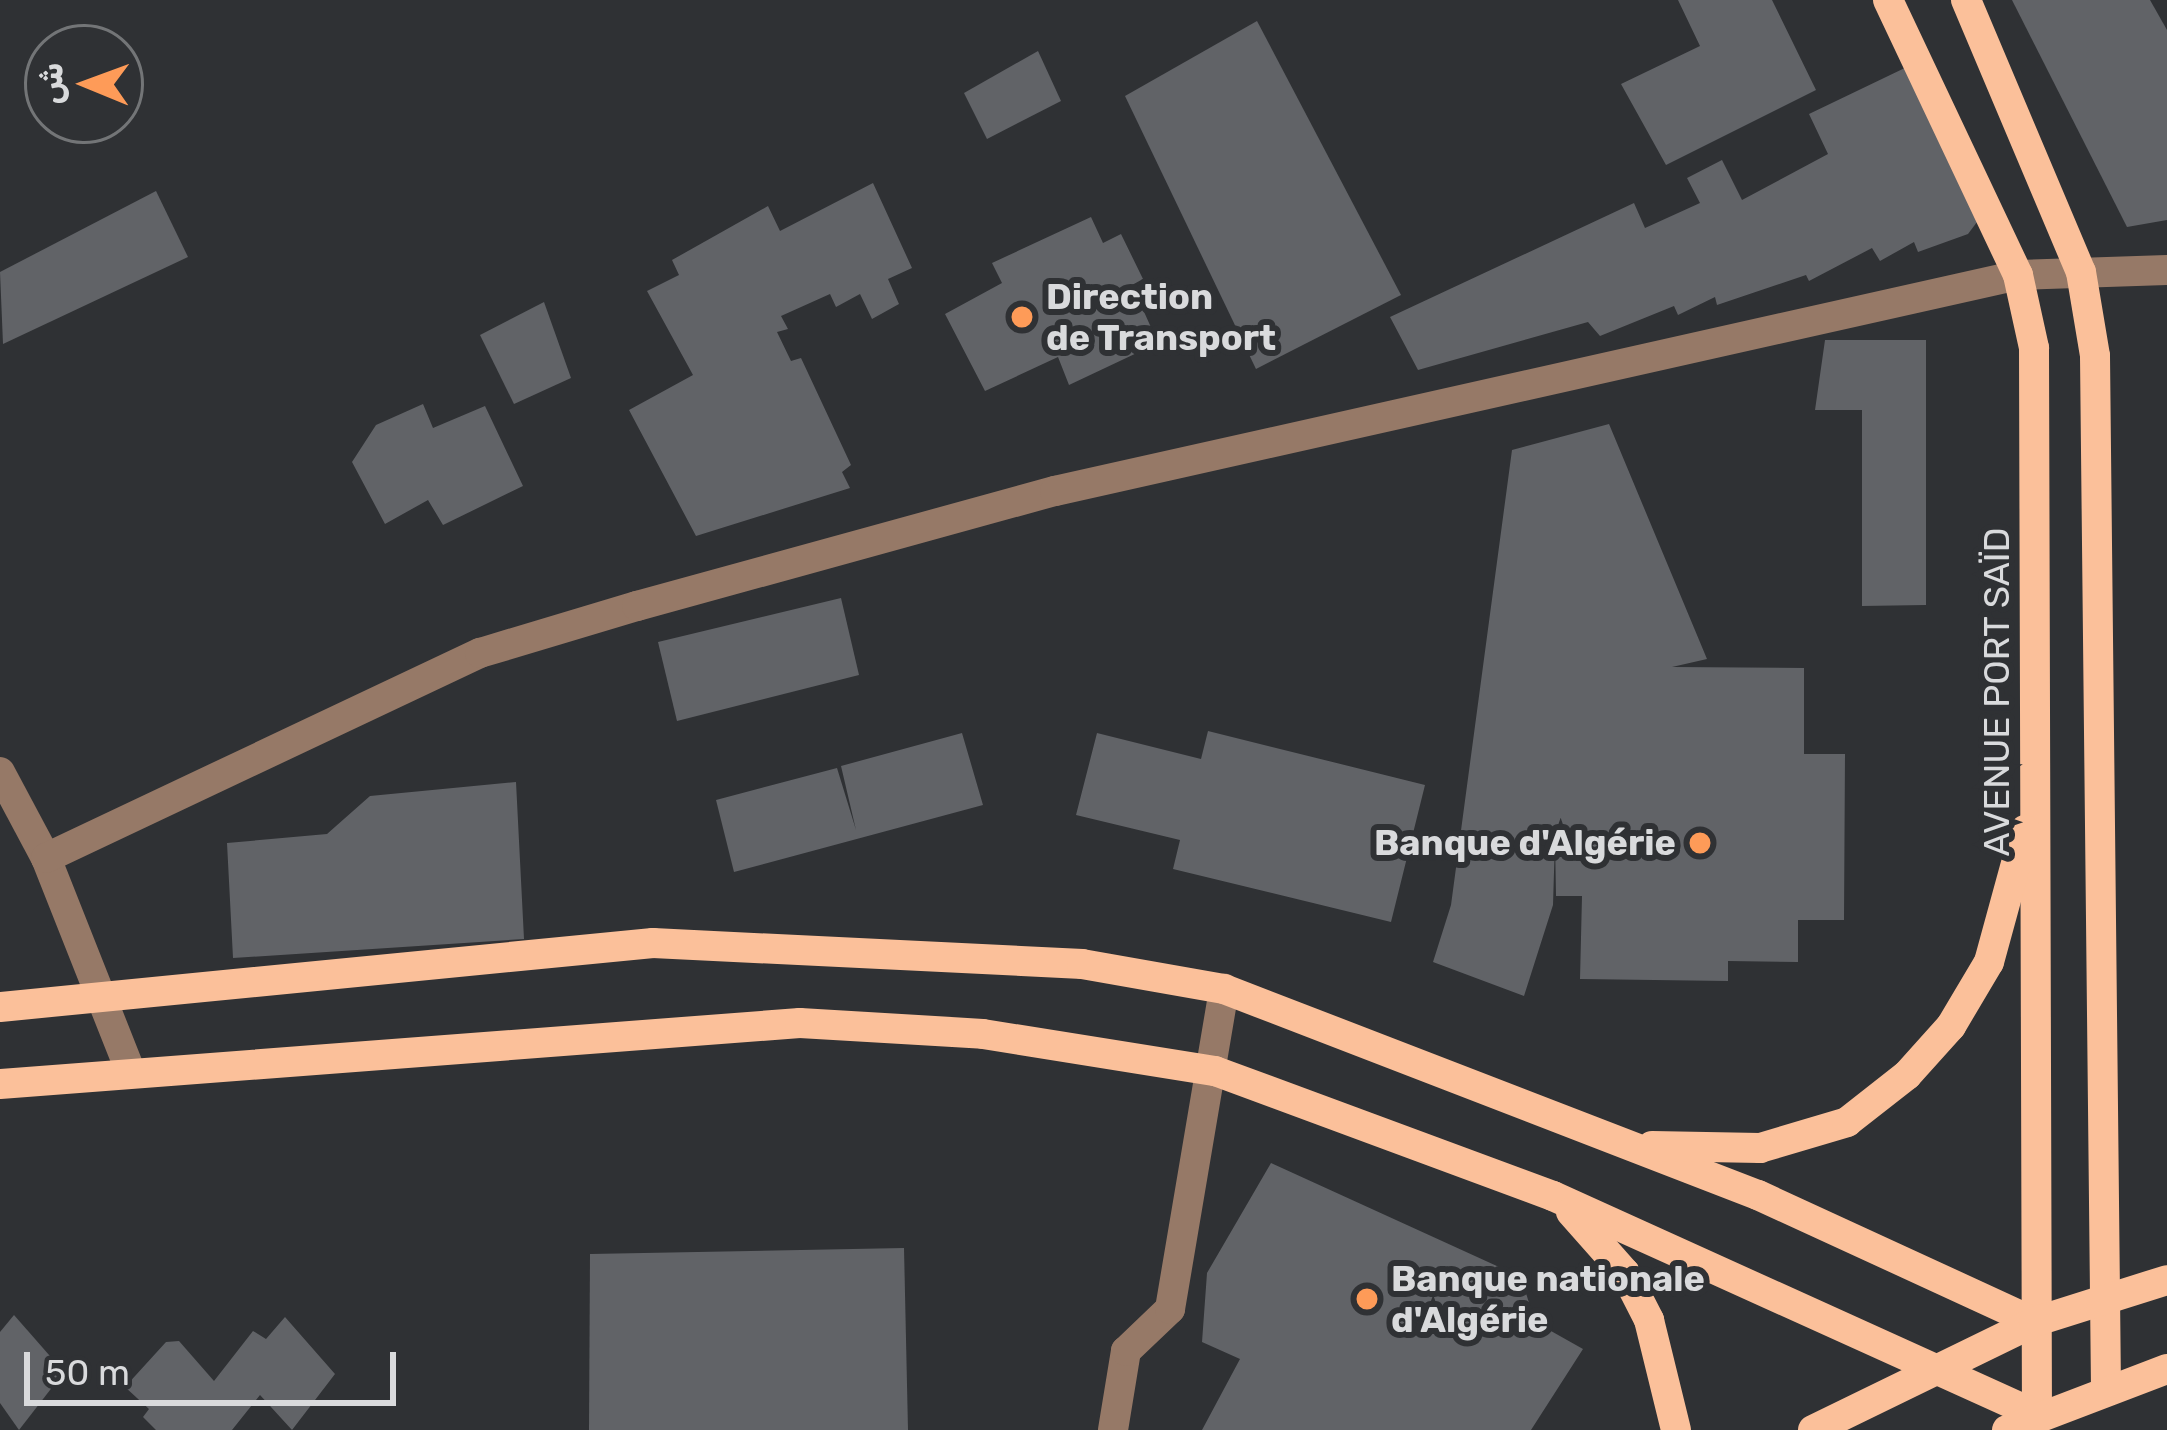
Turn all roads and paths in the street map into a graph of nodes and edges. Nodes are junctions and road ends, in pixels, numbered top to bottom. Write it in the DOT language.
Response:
graph roads {
  1 [pos="1888,0"];
  2 [pos="1966,0"];
  3 [pos="2167,269"];
  4 [pos="2081,272"];
  5 [pos="2018,275"];
  6 [pos="0,772"];
  7 [pos="2036,789"];
  8 [pos="46,857"];
  9 [pos="1224,989"];
  10 [pos="104,998"];
  11 [pos="0,1007"];
  12 [pos="1215,1071"];
  13 [pos="131,1073"];
  14 [pos="0,1084"];
  15 [pos="1634,1145"];
  16 [pos="1553,1196"];
  17 [pos="2167,1280"];
  18 [pos="2104,1298"];
  19 [pos="2034,1322"];
  20 [pos="1936,1367"];
  21 [pos="2167,1369"];
  22 [pos="2106,1389"];
  23 [pos="2038,1422"];
  24 [pos="1113,1430"];
  25 [pos="1676,1430"];
  26 [pos="1813,1430"];
  27 [pos="2006,1430"];
  1 -- 5 [label="main road, AVENUE PORT SAÏD"];
  2 -- 4 [label="main road"];
  3 -- 4 [label="street"];
  4 -- 5 [label="street"];
  4 -- 18 [label="main road"];
  5 -- 7 [label="main road, AVENUE PORT SAÏD"];
  5 -- 8 [label="street"];
  6 -- 8 [label="street"];
  7 -- 15 [label="main road"];
  7 -- 19 [label="main road, AVENUE PORT SAÏD"];
  8 -- 10 [label="street"];
  9 -- 10 [label="main road"];
  9 -- 12 [label="street"];
  9 -- 15 [label="main road"];
  10 -- 11 [label="main road"];
  10 -- 13 [label="street"];
  12 -- 13 [label="main road"];
  12 -- 16 [label="main road"];
  12 -- 24 [label="street"];
  13 -- 14 [label="main road"];
  15 -- 19 [label="main road"];
  16 -- 20 [label="main road"];
  16 -- 25 [label="main road"];
  17 -- 18 [label="main road"];
  18 -- 19 [label="main road"];
  18 -- 22 [label="main road"];
  19 -- 20 [label="main road"];
  19 -- 23 [label="main road, AVENUE PORT SAÏD"];
  20 -- 23 [label="main road"];
  20 -- 26 [label="main road"];
  21 -- 22 [label="main road"];
  22 -- 23 [label="main road"];
  23 -- 27 [label="main road"];
}
